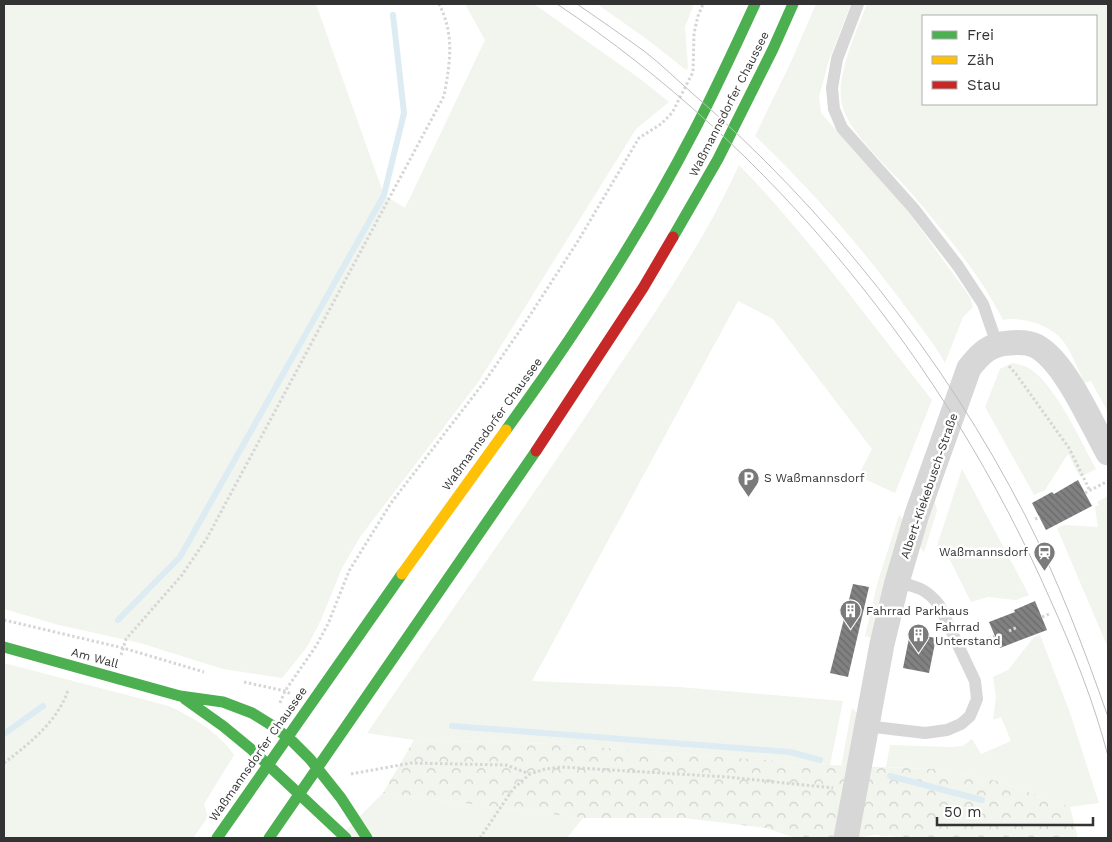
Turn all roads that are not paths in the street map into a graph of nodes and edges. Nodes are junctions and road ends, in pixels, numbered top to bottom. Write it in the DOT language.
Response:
graph roads {
  1 [pos="755,4"];
  2 [pos="793,4"];
  3 [pos="858,4"];
  4 [pos="1002,353"];
  5 [pos="1108,454"];
  6 [pos="898,582"];
  7 [pos="4,647"];
  8 [pos="180,696"];
  9 [pos="866,726"];
  10 [pos="287,737"];
  11 [pos="268,765"];
  12 [pos="318,768"];
  13 [pos="300,795"];
  14 [pos="217,838"];
  15 [pos="270,838"];
  16 [pos="346,838"];
  17 [pos="367,838"];
  18 [pos="846,838"];
  1 -- 10 [label="main road, Waßmannsdorfer Chaussee"];
  2 -- 12 [label="main road, Waßmannsdorfer Chaussee"];
  3 -- 4 [label="lane"];
  4 -- 5 [label="street"];
  4 -- 6 [label="street, Albert-Kiekebusch-Straße"];
  6 -- 9 [label="street, Albert-Kiekebusch-Straße"];
  6 -- 9 [label="lane"];
  7 -- 8 [label="main road, Am Wall"];
  8 -- 10 [label="main road, Am Wall"];
  8 -- 11 [label="main road, Am Wall"];
  9 -- 18 [label="street, Albert-Kiekebusch-Straße"];
  10 -- 11 [label="main road, Waßmannsdorfer Chaussee"];
  10 -- 12 [label="main road, Am Wall"];
  11 -- 13 [label="main road, Am Wall"];
  11 -- 14 [label="main road, Waßmannsdorfer Chaussee"];
  12 -- 13 [label="main road, Waßmannsdorfer Chaussee"];
  12 -- 17 [label="main road, Am Wall"];
  13 -- 15 [label="main road, Waßmannsdorfer Chaussee"];
  13 -- 16 [label="main road, Am Wall"];
}
